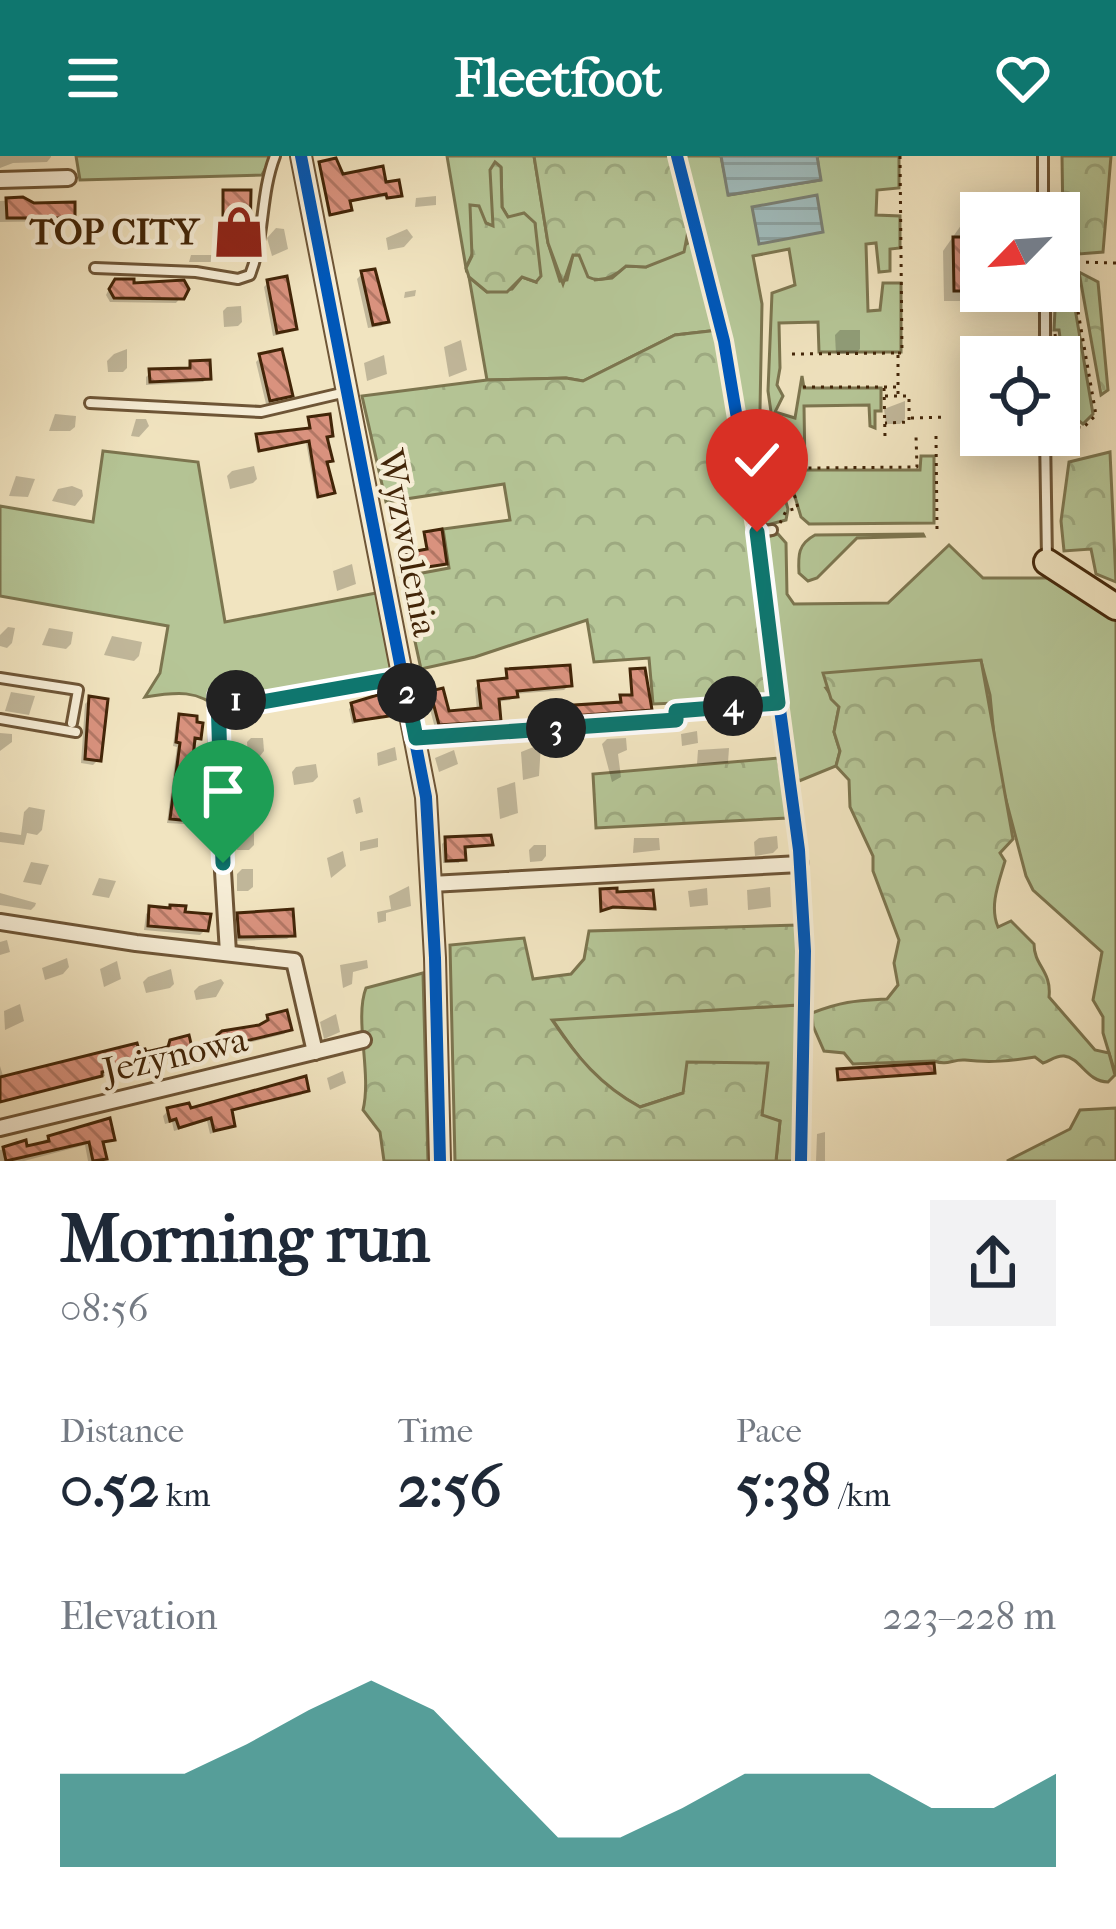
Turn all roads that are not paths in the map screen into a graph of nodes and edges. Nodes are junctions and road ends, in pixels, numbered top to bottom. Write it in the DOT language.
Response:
graph roads {
  1 [pos="275,156"];
  2 [pos="301,156"];
  3 [pos="1043,156"];
  4 [pos="68,178"];
  5 [pos="0,180"];
  6 [pos="1043,192"];
  7 [pos="94,268"];
  8 [pos="347,392"];
  9 [pos="90,403"];
  10 [pos="1045,456"];
  11 [pos="772,526"];
  12 [pos="1047,562"];
  13 [pos="1116,608"];
  14 [pos="404,677"];
  15 [pos="0,678"];
  16 [pos="778,703"];
  17 [pos="0,719"];
  18 [pos="416,738"];
  19 [pos="800,864"];
  20 [pos="431,884"];
  21 [pos="0,922"];
  22 [pos="228,953"];
  23 [pos="363,1040"];
  24 [pos="315,1052"];
  25 [pos="0,1128"];
  26 [pos="440,1161"];
  1 -- 7 [label="lane"];
  2 -- 8 [label="street, Wyzwolenia"];
  3 -- 6 [label="lane"];
  4 -- 5 [label="street"];
  8 -- 9 [label="lane"];
  8 -- 14 [label="street, Wyzwolenia"];
  10 -- 12 [label="lane"];
  11 -- 16 [label="lane"];
  12 -- 13 [label="highway"];
  14 -- 18 [label="street, Wyzwolenia"];
  14 -- 22 [label="street"];
  15 -- 17 [label="lane"];
  16 -- 18 [label="street"];
  18 -- 20 [label="street, Wyzwolenia"];
  19 -- 20 [label="street"];
  20 -- 26 [label="street, Wyzwolenia"];
  21 -- 22 [label="street"];
  22 -- 24 [label="street"];
  23 -- 24 [label="street, Jeżynowa"];
  24 -- 25 [label="street, Jeżynowa"];
}
